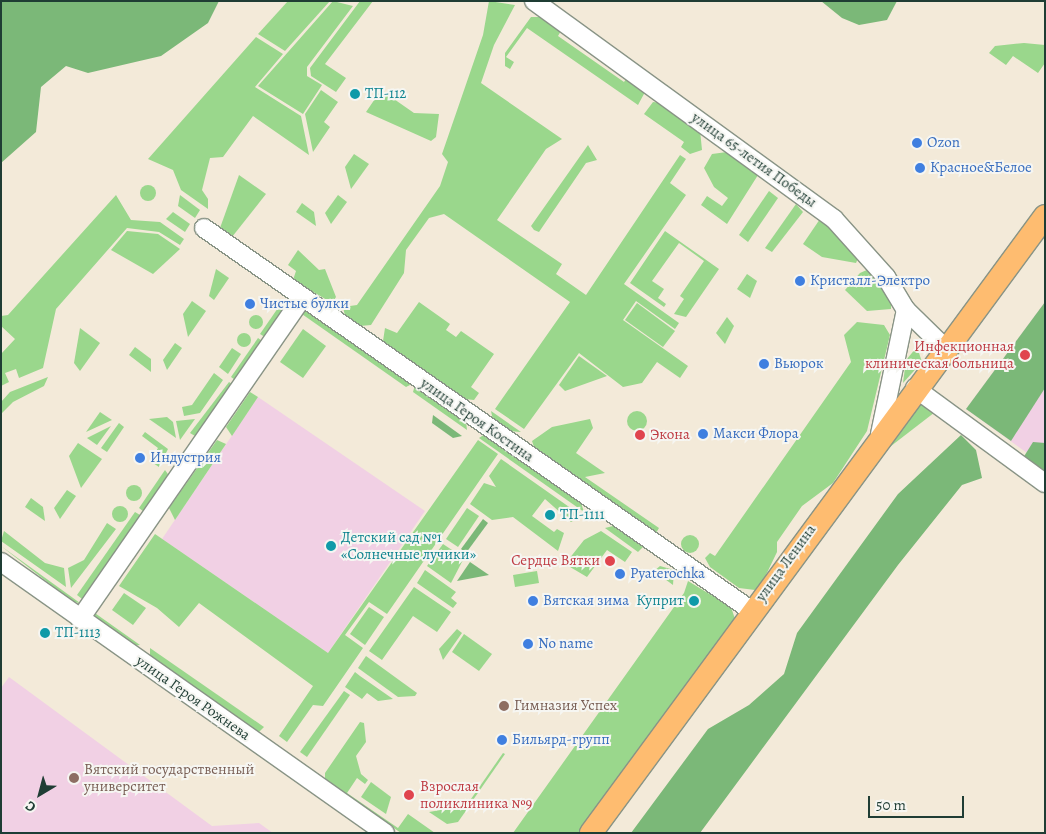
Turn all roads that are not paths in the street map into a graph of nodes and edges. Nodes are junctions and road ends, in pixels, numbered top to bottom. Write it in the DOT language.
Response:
graph roads {
  1 [pos="534,1"];
  2 [pos="1045,216"];
  3 [pos="204,228"];
  4 [pos="302,298"];
  5 [pos="906,310"];
  6 [pos="945,348"];
  7 [pos="915,388"];
  8 [pos="880,434"];
  9 [pos="1045,483"];
  10 [pos="1,562"];
  11 [pos="752,611"];
  12 [pos="80,619"];
  13 [pos="385,833"];
  14 [pos="591,833"];
  1 -- 5 [label="street, улица 65-летия Победы"];
  2 -- 6 [label="main road, улица Ленина"];
  3 -- 4 [label="street, улица Героя Костина"];
  4 -- 11 [label="street, улица Героя Костина"];
  4 -- 12 [label="street"];
  5 -- 6 [label="street, улица 65-летия Победы"];
  5 -- 8 [label="street"];
  6 -- 7 [label="main road, улица Ленина"];
  7 -- 8 [label="main road, улица Ленина"];
  7 -- 9 [label="street"];
  8 -- 11 [label="main road, улица Ленина"];
  10 -- 12 [label="street, улица Героя Рожнева"];
  11 -- 14 [label="main road, улица Ленина"];
  12 -- 13 [label="street, улица Героя Рожнева"];
}
